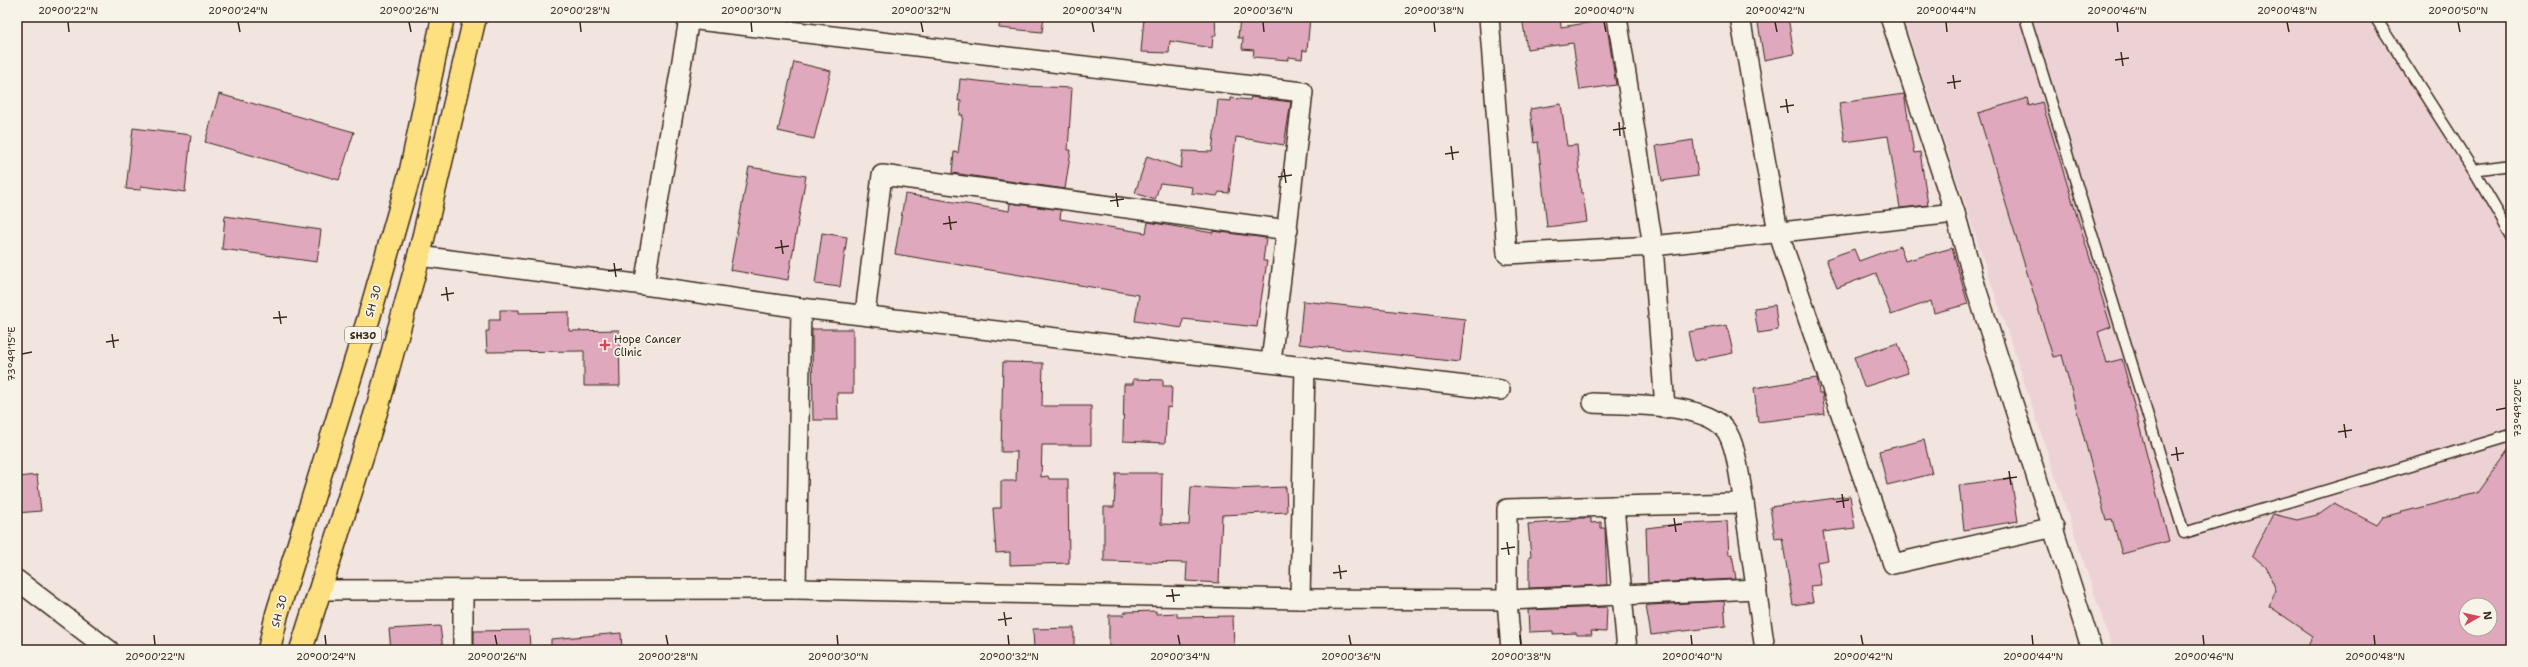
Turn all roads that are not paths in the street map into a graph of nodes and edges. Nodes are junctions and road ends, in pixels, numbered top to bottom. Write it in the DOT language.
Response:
graph roads {
  1 [pos="443,17"];
  2 [pos="475,17"];
  3 [pos="1489,17"];
  4 [pos="1617,17"];
  5 [pos="1740,17"];
  6 [pos="1890,17"];
  7 [pos="2025,17"];
  8 [pos="2375,17"];
  9 [pos="2511,165"];
  10 [pos="2473,170"];
  11 [pos="1956,213"];
  12 [pos="1288,230"];
  13 [pos="1778,232"];
  14 [pos="2511,235"];
  15 [pos="1654,246"];
  16 [pos="419,256"];
  17 [pos="644,284"];
  18 [pos="801,308"];
  19 [pos="864,314"];
  20 [pos="1271,362"];
  21 [pos="1305,366"];
  22 [pos="1500,390"];
  23 [pos="1593,403"];
  24 [pos="1666,408"];
  25 [pos="2511,435"];
  26 [pos="1744,503"];
  27 [pos="1614,506"];
  28 [pos="2054,527"];
  29 [pos="17,580"];
  30 [pos="796,589"];
  31 [pos="1757,589"];
  32 [pos="320,590"];
  33 [pos="463,590"];
  34 [pos="1622,595"];
  35 [pos="1300,599"];
  36 [pos="1507,600"];
  37 [pos="109,650"];
  38 [pos="269,650"];
  39 [pos="301,650"];
  40 [pos="463,650"];
  41 [pos="1511,650"];
  42 [pos="1627,650"];
  43 [pos="1765,650"];
  44 [pos="2092,650"];
  1 -- 38 [label="main road, SH 30 / SH30"];
  2 -- 16 [label="main road, SH30"];
  3 -- 15 [label="street"];
  4 -- 15 [label="street"];
  5 -- 13 [label="street"];
  6 -- 11 [label="street"];
  7 -- 25 [label="lane"];
  8 -- 10 [label="lane"];
  9 -- 10 [label="lane"];
  10 -- 14 [label="lane"];
  11 -- 13 [label="street"];
  11 -- 28 [label="street"];
  12 -- 17 [label="street"];
  12 -- 19 [label="street"];
  12 -- 20 [label="street"];
  13 -- 15 [label="street"];
  13 -- 28 [label="street"];
  15 -- 24 [label="street"];
  16 -- 17 [label="street"];
  16 -- 32 [label="main road, SH30"];
  17 -- 18 [label="street"];
  18 -- 19 [label="street"];
  18 -- 30 [label="street"];
  19 -- 20 [label="street"];
  20 -- 21 [label="street"];
  21 -- 22 [label="street"];
  21 -- 35 [label="street"];
  23 -- 24 [label="street"];
  24 -- 26 [label="street"];
  26 -- 27 [label="street"];
  26 -- 31 [label="street"];
  27 -- 34 [label="street"];
  27 -- 36 [label="street"];
  28 -- 44 [label="street"];
  29 -- 37 [label="street"];
  30 -- 33 [label="street"];
  30 -- 35 [label="street"];
  31 -- 34 [label="street"];
  31 -- 43 [label="street"];
  32 -- 33 [label="street"];
  32 -- 39 [label="main road, SH30"];
  33 -- 40 [label="street"];
  34 -- 36 [label="street"];
  34 -- 42 [label="street"];
  35 -- 36 [label="street"];
  36 -- 41 [label="street"];
}
